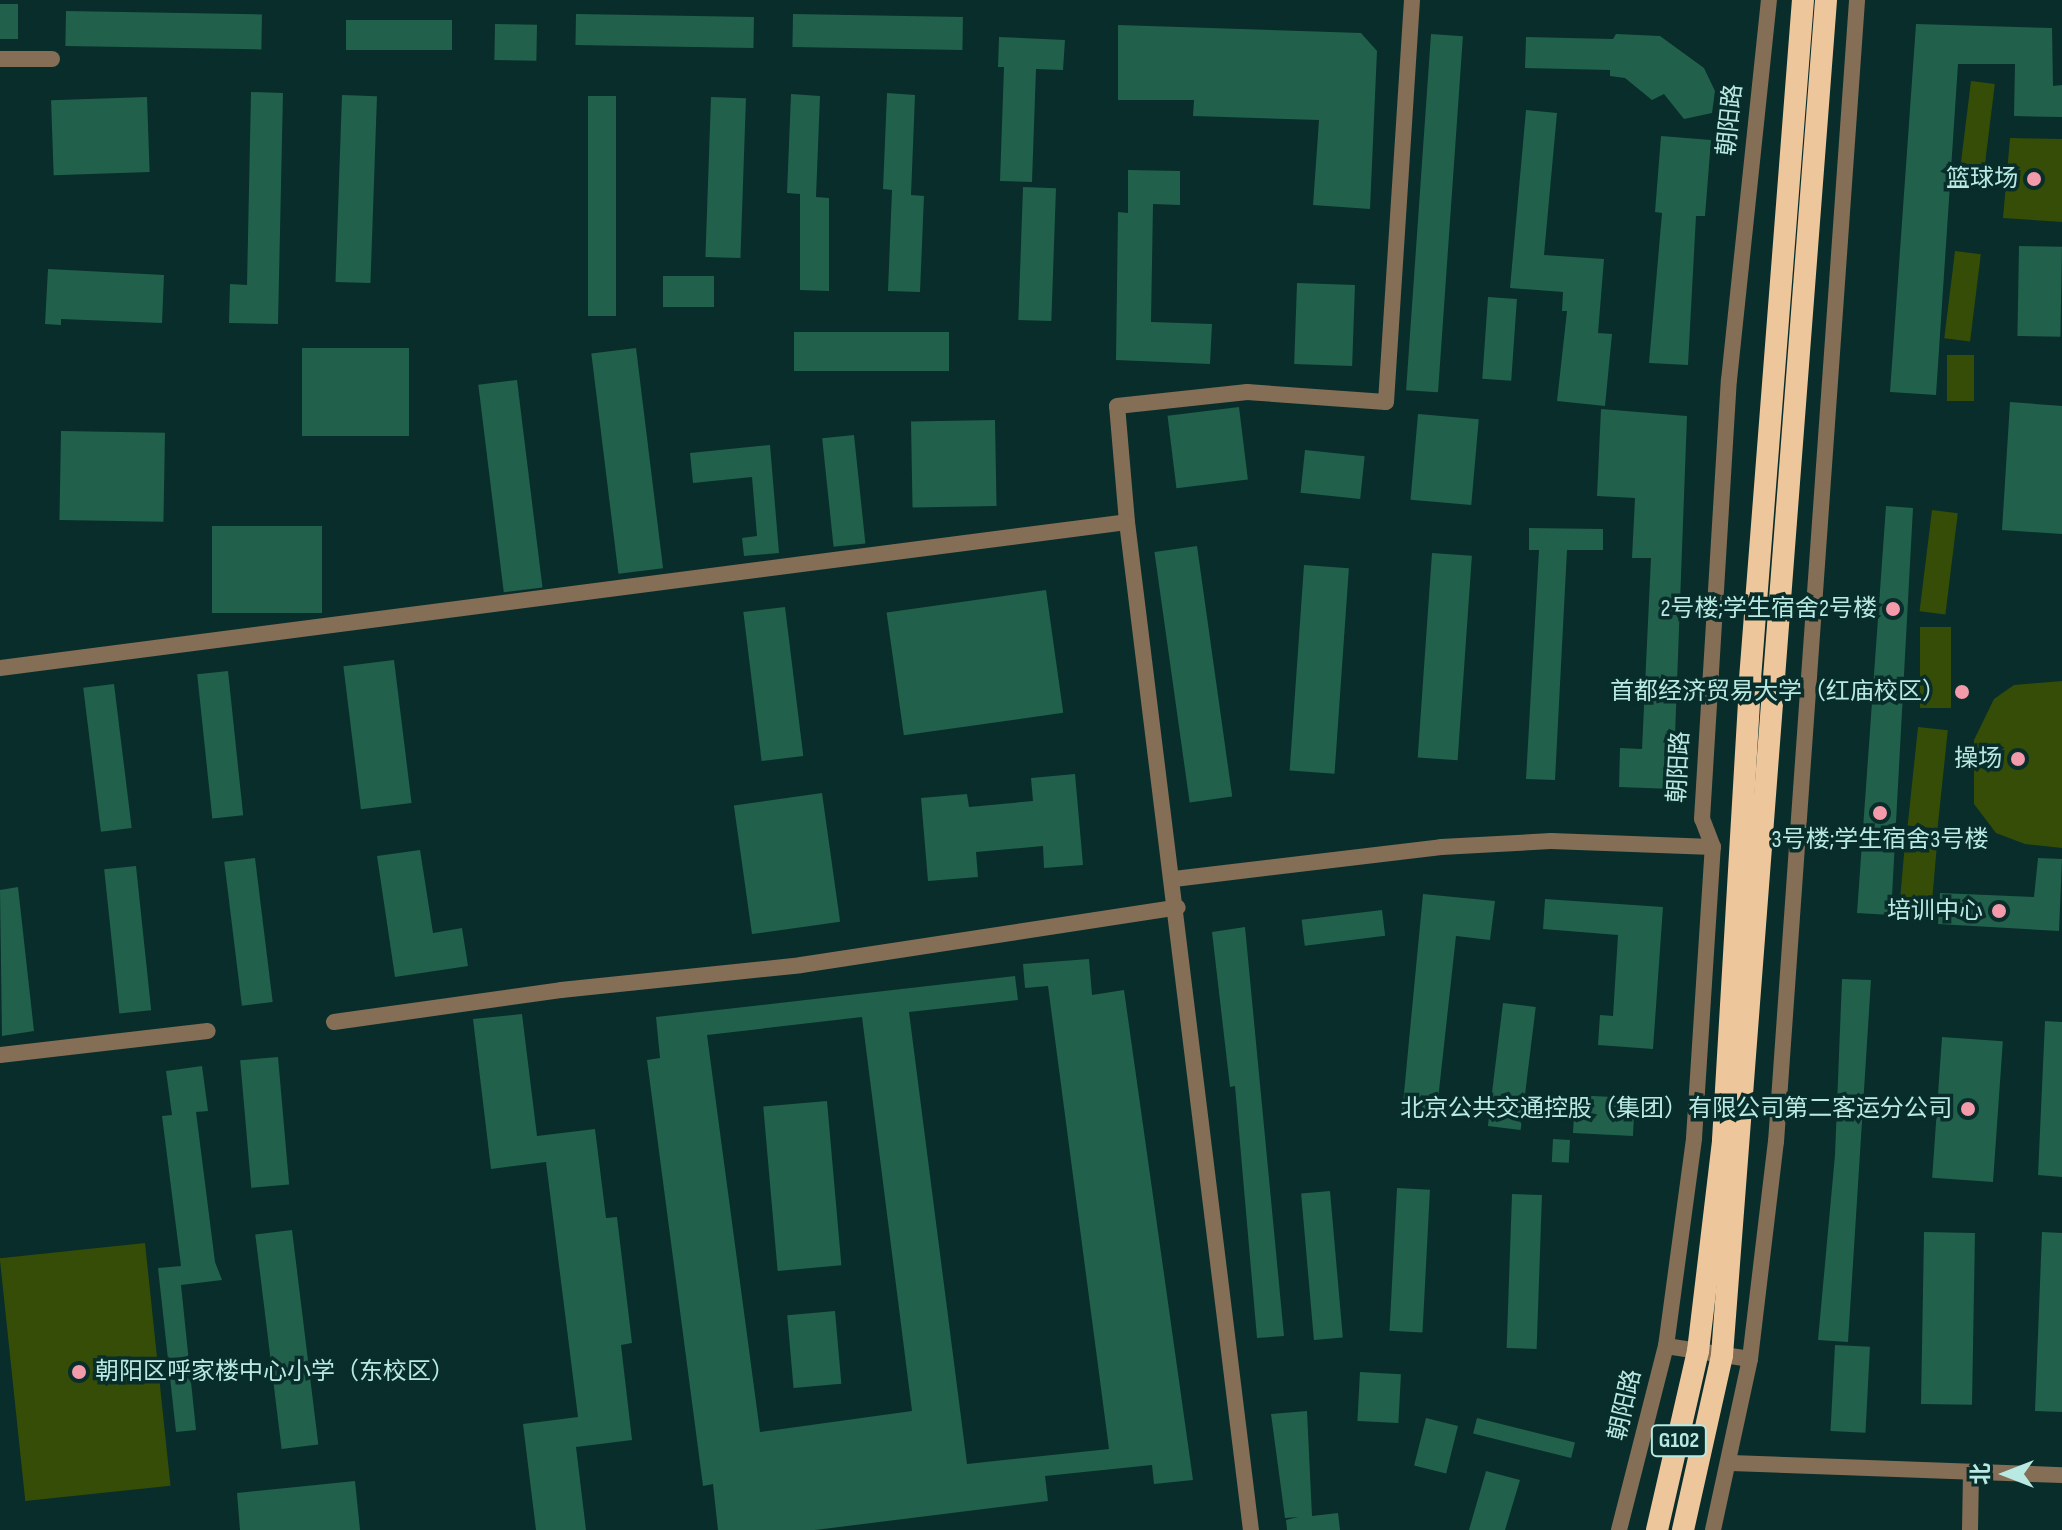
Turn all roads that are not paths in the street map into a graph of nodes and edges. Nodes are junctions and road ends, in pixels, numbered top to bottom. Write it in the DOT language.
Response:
graph roads {
  1 [pos="1412,0"];
  2 [pos="1769,0"];
  3 [pos="1803,0"];
  4 [pos="1826,0"];
  5 [pos="1857,0"];
  6 [pos="0,59"];
  7 [pos="52,59"];
  8 [pos="1127,522"];
  9 [pos="0,668"];
  10 [pos="1713,847"];
  11 [pos="1174,879"];
  12 [pos="1178,907"];
  13 [pos="334,1022"];
  14 [pos="208,1031"];
  15 [pos="0,1055"];
  16 [pos="1666,1346"];
  17 [pos="1698,1351"];
  18 [pos="1722,1355"];
  19 [pos="1750,1359"];
  20 [pos="1731,1463"];
  21 [pos="1971,1472"];
  22 [pos="2062,1475"];
  23 [pos="1251,1530"];
  24 [pos="1619,1530"];
  25 [pos="1657,1530"];
  26 [pos="1683,1530"];
  27 [pos="1713,1530"];
  28 [pos="1970,1530"];
  1 -- 8 [label="street"];
  2 -- 10 [label="street, 朝阳路"];
  3 -- 17 [label="highway, G102"];
  4 -- 18 [label="highway, G102"];
  5 -- 19 [label="street"];
  6 -- 7 [label="street"];
  8 -- 9 [label="street"];
  8 -- 11 [label="street"];
  10 -- 11 [label="street"];
  10 -- 16 [label="street, 朝阳路"];
  11 -- 12 [label="street"];
  12 -- 13 [label="street"];
  12 -- 23 [label="street"];
  14 -- 15 [label="street"];
  16 -- 17 [label="street"];
  16 -- 24 [label="street, 朝阳路"];
  17 -- 18 [label="street"];
  17 -- 25 [label="highway, G102"];
  18 -- 19 [label="street"];
  18 -- 26 [label="highway, G102"];
  19 -- 20 [label="street"];
  20 -- 21 [label="street"];
  20 -- 27 [label="street"];
  21 -- 22 [label="street"];
  21 -- 28 [label="street"];
}
